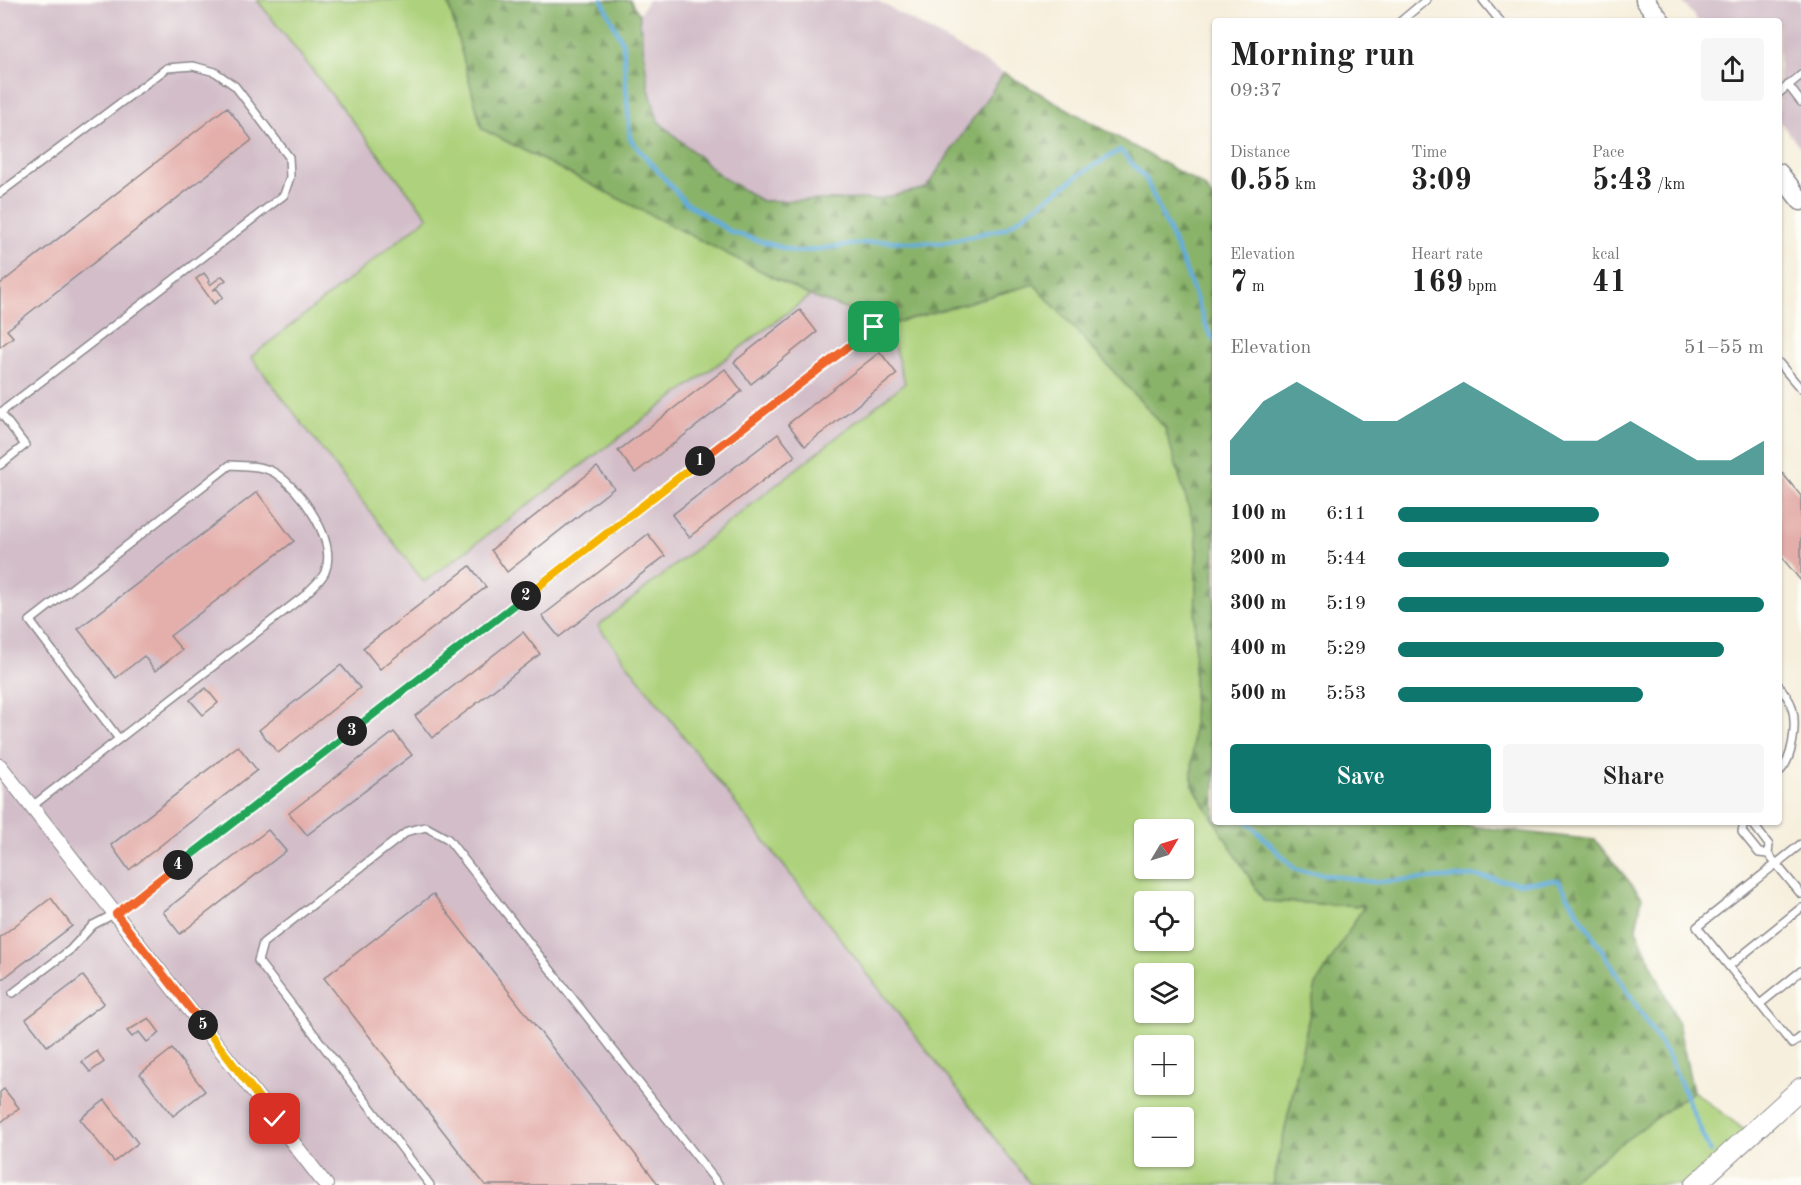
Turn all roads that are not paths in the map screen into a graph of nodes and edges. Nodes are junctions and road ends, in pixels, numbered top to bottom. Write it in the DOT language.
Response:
graph roads {
  1 [pos="1426,0"];
  2 [pos="1483,0"];
  3 [pos="1645,0"];
  4 [pos="1405,18"];
  5 [pos="1498,18"];
  6 [pos="1659,18"];
  7 [pos="1801,75"];
  8 [pos="1788,85"];
  9 [pos="1782,90"];
  10 [pos="1801,102"];
  11 [pos="1782,177"];
  12 [pos="0,193"];
  13 [pos="1801,201"];
  14 [pos="874,327"];
  15 [pos="1782,367"];
  16 [pos="1801,389"];
  17 [pos="0,412"];
  18 [pos="0,465"];
  19 [pos="1782,690"];
  20 [pos="119,739"];
  21 [pos="0,766"];
  22 [pos="1782,769"];
  23 [pos="31,807"];
  24 [pos="1743,825"];
  25 [pos="1754,825"];
  26 [pos="1801,844"];
  27 [pos="1768,854"];
  28 [pos="1776,864"];
  29 [pos="1801,894"];
  30 [pos="1801,908"];
  31 [pos="116,914"];
  32 [pos="1729,966"];
  33 [pos="1801,971"];
  34 [pos="13,993"];
  35 [pos="1760,1004"];
  36 [pos="1801,1037"];
  37 [pos="1801,1089"];
  38 [pos="326,1185"];
  39 [pos="430,1185"];
  40 [pos="719,1185"];
  41 [pos="1695,1185"];
  1 -- 4 [label="lane"];
  2 -- 5 [label="lane"];
  3 -- 6 [label="street"];
  7 -- 8 [label="lane"];
  8 -- 9 [label="lane"];
  8 -- 10 [label="lane"];
  11 -- 13 [label="street"];
  12 -- 17 [label="lane"];
  14 -- 31 [label="lane"];
  15 -- 16 [label="lane"];
  17 -- 18 [label="lane"];
  19 -- 22 [label="lane"];
  20 -- 20 [label="lane"];
  20 -- 23 [label="lane"];
  21 -- 23 [label="street"];
  23 -- 31 [label="street"];
  24 -- 27 [label="lane"];
  25 -- 27 [label="lane"];
  26 -- 28 [label="lane"];
  27 -- 28 [label="lane"];
  28 -- 29 [label="lane"];
  28 -- 32 [label="lane"];
  30 -- 32 [label="lane"];
  31 -- 34 [label="lane"];
  31 -- 38 [label="street"];
  32 -- 35 [label="lane"];
  33 -- 35 [label="lane"];
  35 -- 36 [label="lane"];
  37 -- 41 [label="main road"];
  39 -- 40 [label="lane"];
}
